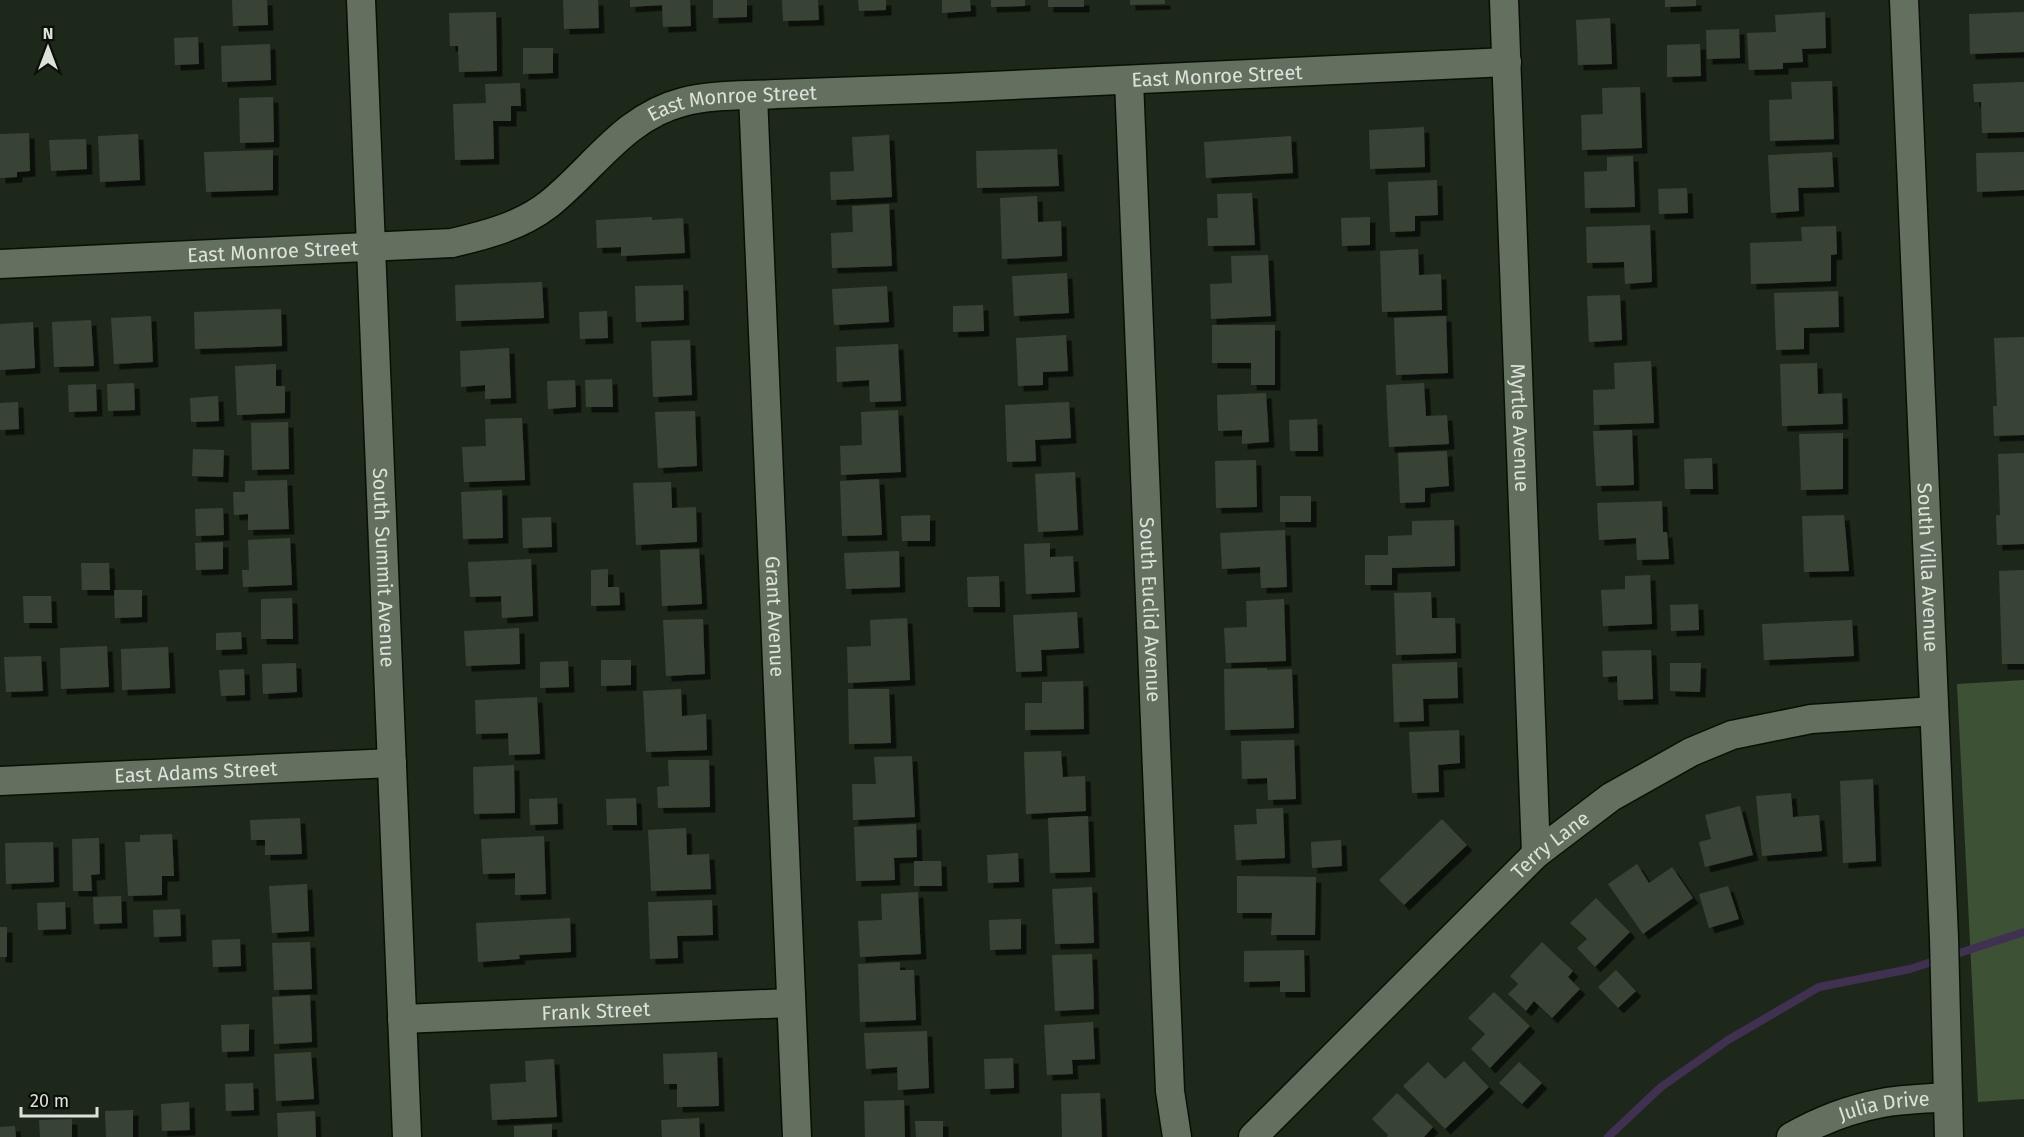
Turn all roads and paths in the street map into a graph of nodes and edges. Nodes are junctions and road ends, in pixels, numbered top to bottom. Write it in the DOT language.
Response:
graph roads {
  1 [pos="361,0"];
  2 [pos="1504,0"];
  3 [pos="1904,0"];
  4 [pos="1507,62"];
  5 [pos="1129,80"];
  6 [pos="753,95"];
  7 [pos="371,247"];
  8 [pos="0,264"];
  9 [pos="1934,711"];
  10 [pos="392,763"];
  11 [pos="0,781"];
  12 [pos="1536,854"];
  13 [pos="790,1003"];
  14 [pos="402,1019"];
  15 [pos="1947,1097"];
  16 [pos="407,1137"];
  17 [pos="797,1137"];
  18 [pos="1177,1137"];
  19 [pos="1253,1137"];
  20 [pos="1791,1137"];
  21 [pos="1949,1137"];
  1 -- 7 [label="street, South Summit Avenue"];
  2 -- 4 [label="street, Myrtle Avenue"];
  3 -- 9 [label="street, South Villa Avenue"];
  4 -- 5 [label="street, East Monroe Street"];
  4 -- 12 [label="street, Myrtle Avenue"];
  5 -- 6 [label="street, East Monroe Street"];
  5 -- 18 [label="street, South Euclid Avenue"];
  6 -- 7 [label="street, East Monroe Street"];
  6 -- 13 [label="street, Grant Avenue"];
  7 -- 8 [label="street, East Monroe Street"];
  7 -- 10 [label="street, South Summit Avenue"];
  9 -- 12 [label="street, Terry Lane"];
  9 -- 15 [label="street, South Villa Avenue"];
  10 -- 11 [label="street, East Adams Street"];
  10 -- 14 [label="street, South Summit Avenue"];
  12 -- 19 [label="street, Terry Lane"];
  13 -- 14 [label="street, Frank Street"];
  13 -- 17 [label="street, Grant Avenue"];
  14 -- 16 [label="street, South Summit Avenue"];
  15 -- 20 [label="street, Julia Drive"];
  15 -- 21 [label="street, South Villa Avenue"];
}
